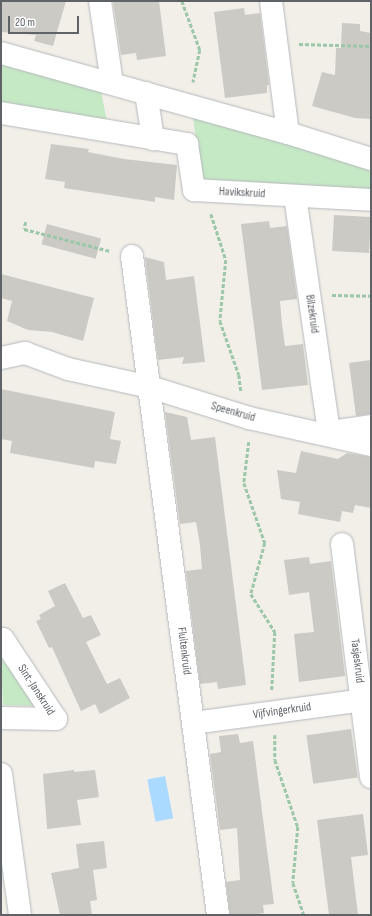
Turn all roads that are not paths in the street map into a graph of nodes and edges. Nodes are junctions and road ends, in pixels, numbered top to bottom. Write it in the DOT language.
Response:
graph roads {
  1 [pos="100,1"];
  2 [pos="271,1"];
  3 [pos="1,53"];
  4 [pos="112,83"];
  5 [pos="146,93"];
  6 [pos="1,113"];
  7 [pos="288,133"];
  8 [pos="153,139"];
  9 [pos="371,159"];
  10 [pos="295,196"];
  11 [pos="371,200"];
  12 [pos="132,256"];
  13 [pos="1,345"];
  14 [pos="25,353"];
  15 [pos="1,358"];
  16 [pos="150,387"];
  17 [pos="371,426"];
  18 [pos="323,433"];
  19 [pos="371,446"];
  20 [pos="342,544"];
  21 [pos="1,640"];
  22 [pos="366,700"];
  23 [pos="1,718"];
  24 [pos="194,723"];
  25 [pos="1,774"];
  26 [pos="371,778"];
  27 [pos="20,915"];
  28 [pos="218,915"];
  1 -- 4 [label="street"];
  2 -- 7 [label="street"];
  3 -- 4 [label="street"];
  4 -- 5 [label="street"];
  5 -- 7 [label="street"];
  5 -- 8 [label="street"];
  6 -- 8 [label="street, Havikskruid"];
  7 -- 9 [label="street"];
  8 -- 10 [label="street, Havikskruid"];
  10 -- 11 [label="street, Havikskruid"];
  10 -- 18 [label="street, Bilzekruid"];
  12 -- 16 [label="street"];
  13 -- 14 [label="street, Speenkruid"];
  14 -- 15 [label="street"];
  14 -- 16 [label="street, Speenkruid"];
  16 -- 18 [label="street, Speenkruid"];
  16 -- 24 [label="street, Fluitenkruid"];
  17 -- 18 [label="street, Speenkruid"];
  18 -- 19 [label="street, Speenkruid"];
  20 -- 22 [label="street, Tasjeskruid"];
  21 -- 23 [label="street, Sint-Janskruid"];
  22 -- 24 [label="street, Vijfvingerkruid"];
  22 -- 26 [label="street, Tasjeskruid"];
  24 -- 28 [label="street, Fluitenkruid"];
  25 -- 27 [label="street"];
}
